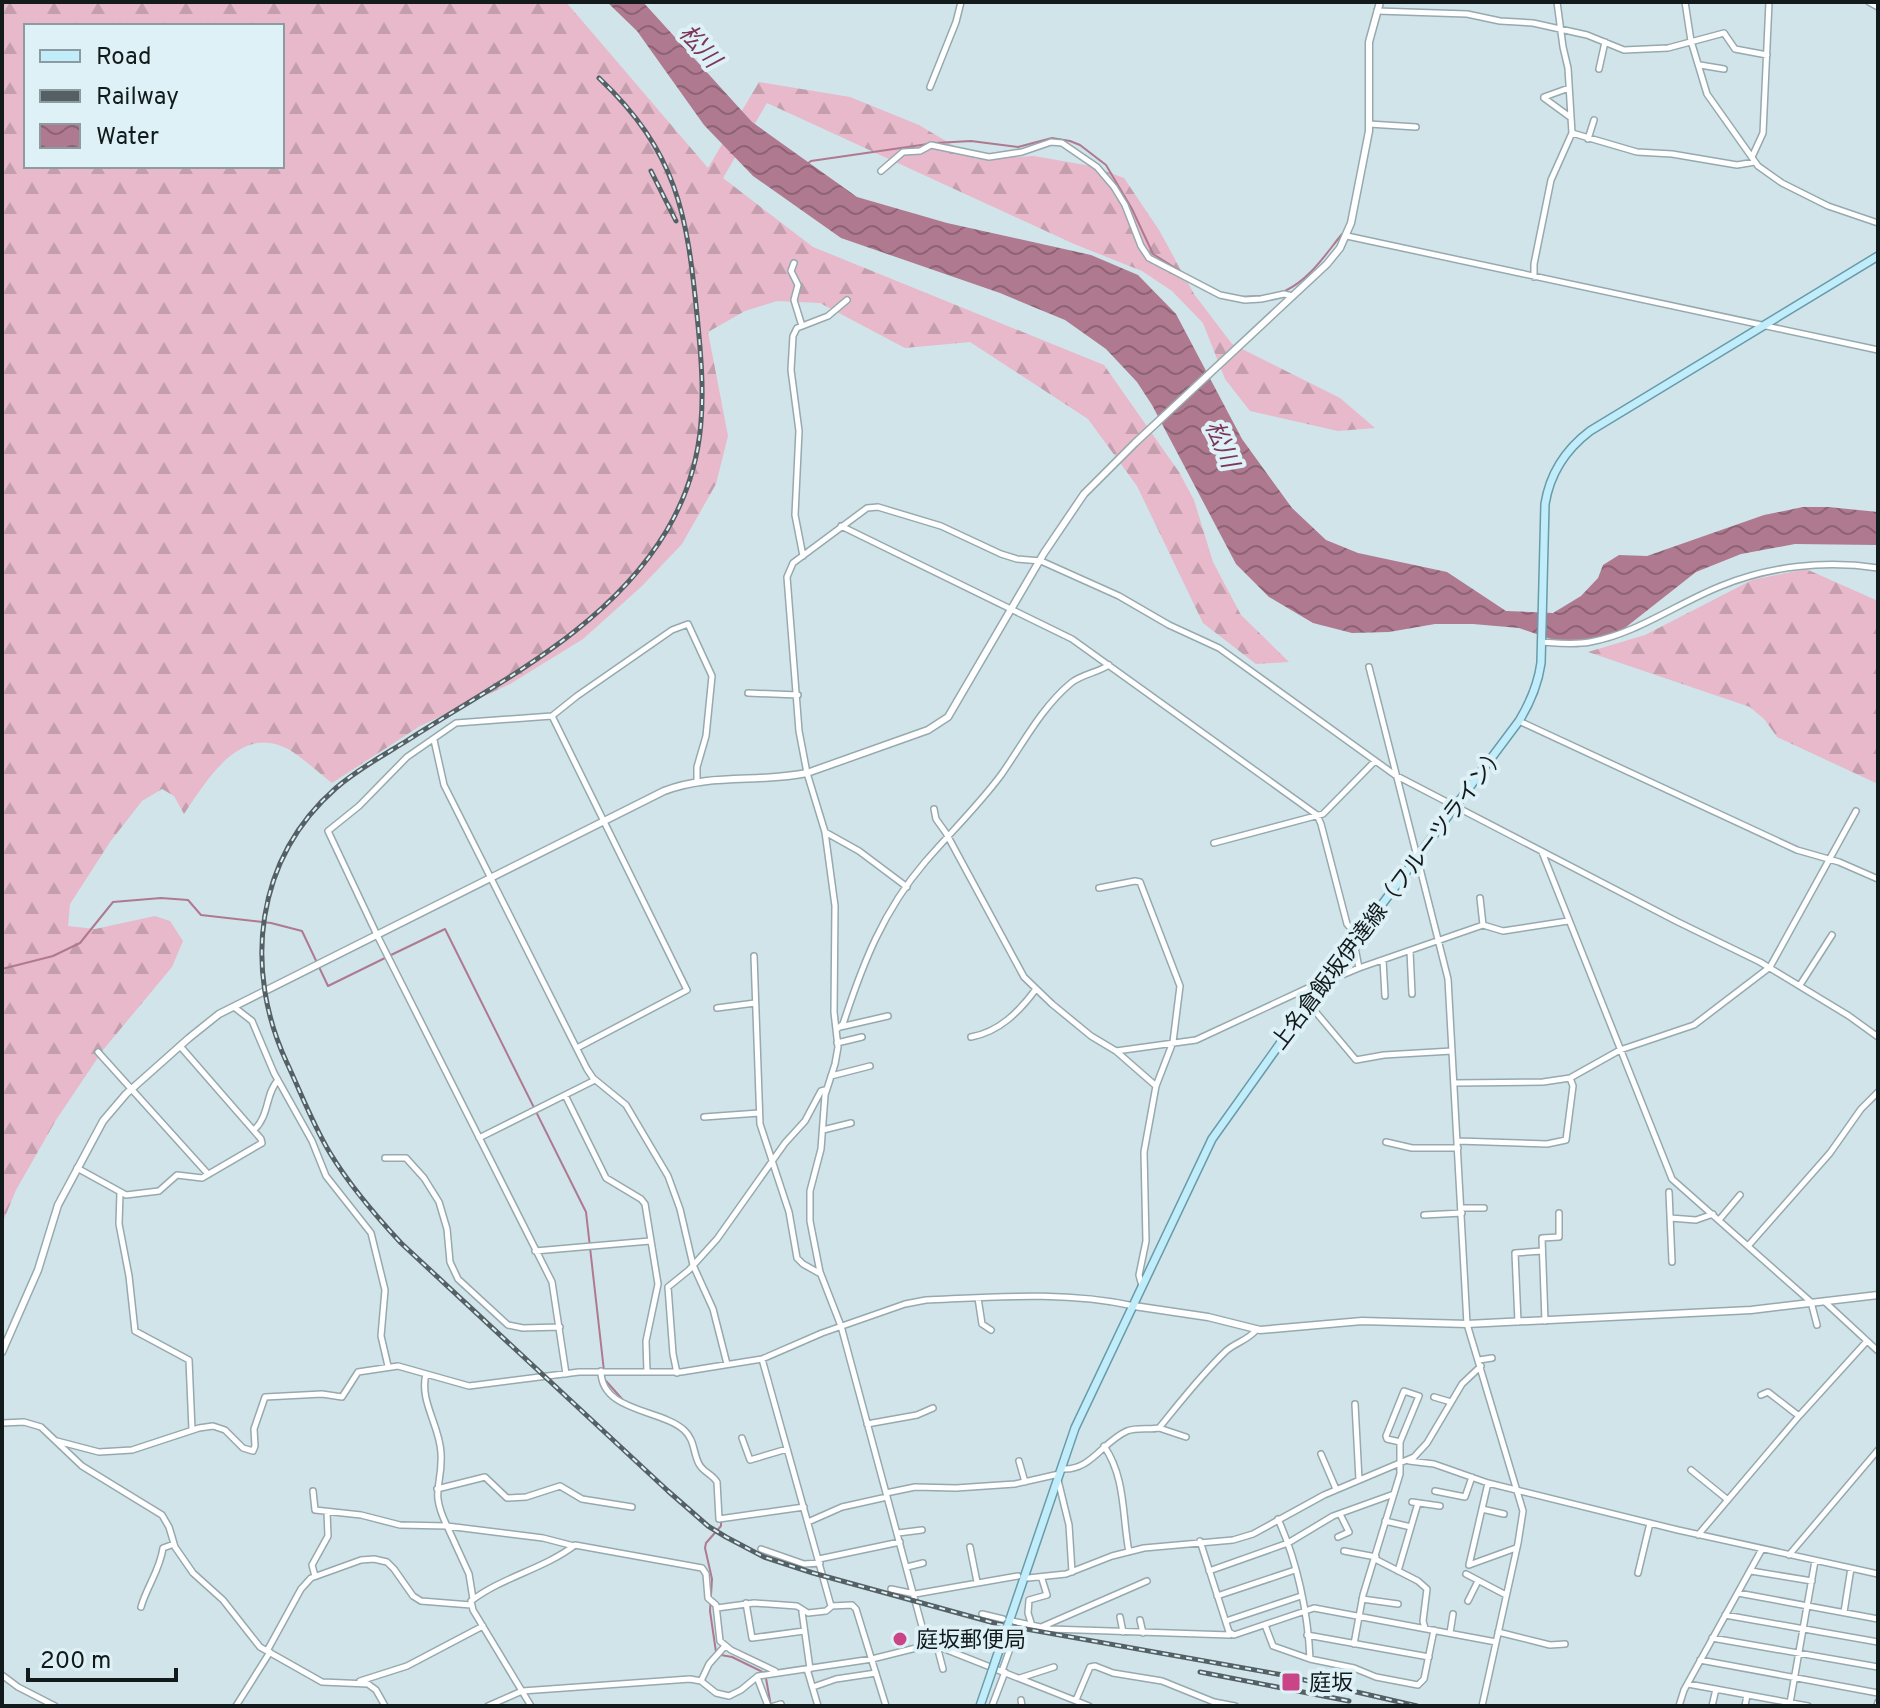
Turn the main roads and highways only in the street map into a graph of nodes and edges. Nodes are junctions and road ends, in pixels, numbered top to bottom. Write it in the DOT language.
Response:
graph roads {
  1 [pos="1878,256"];
  2 [pos="980,1706"];
  1 -- 2 [label="main road, 上名倉飯坂伊達線（フルーツライン）, bridge"];
}
